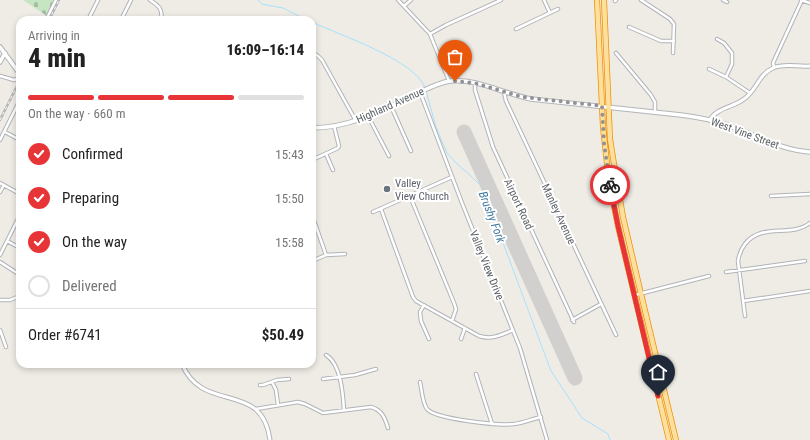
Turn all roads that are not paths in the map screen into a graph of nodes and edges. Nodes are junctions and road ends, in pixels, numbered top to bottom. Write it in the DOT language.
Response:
graph roads {
  1 [pos="56,0"];
  2 [pos="98,0"];
  3 [pos="131,0"];
  4 [pos="150,0"];
  5 [pos="398,0"];
  6 [pos="411,0"];
  7 [pos="501,0"];
  8 [pos="544,0"];
  9 [pos="597,0"];
  10 [pos="604,0"];
  11 [pos="641,0"];
  12 [pos="723,0"];
  13 [pos="802,0"];
  14 [pos="727,2"];
  15 [pos="810,3"];
  16 [pos="404,6"];
  17 [pos="558,9"];
  18 [pos="550,13"];
  19 [pos="48,16"];
  20 [pos="90,16"];
  21 [pos="123,16"];
  22 [pos="162,16"];
  23 [pos="629,27"];
  24 [pos="516,29"];
  25 [pos="430,34"];
  26 [pos="717,39"];
  27 [pos="674,41"];
  28 [pos="0,47"];
  29 [pos="5,53"];
  30 [pos="673,53"];
  31 [pos="616,54"];
  32 [pos="316,55"];
  33 [pos="0,62"];
  34 [pos="810,66"];
  35 [pos="774,67"];
  36 [pos="16,68"];
  37 [pos="709,69"];
  38 [pos="0,76"];
  39 [pos="726,77"];
  40 [pos="16,79"];
  41 [pos="449,81"];
  42 [pos="475,83"];
  43 [pos="421,92"];
  44 [pos="504,92"];
  45 [pos="750,93"];
  46 [pos="391,106"];
  47 [pos="602,106"];
  48 [pos="609,107"];
  49 [pos="16,109"];
  50 [pos="655,112"];
  51 [pos="368,116"];
  52 [pos="710,120"];
  53 [pos="356,121"];
  54 [pos="334,126"];
  55 [pos="316,128"];
  56 [pos="5,132"];
  57 [pos="16,138"];
  58 [pos="0,140"];
  59 [pos="411,151"];
  60 [pos="810,152"];
  61 [pos="326,154"];
  62 [pos="389,156"];
  63 [pos="316,158"];
  64 [pos="333,170"];
  65 [pos="452,177"];
  66 [pos="0,183"];
  67 [pos="4,185"];
  68 [pos="0,192"];
  69 [pos="16,192"];
  70 [pos="810,194"];
  71 [pos="410,196"];
  72 [pos="771,196"];
  73 [pos="381,209"];
  74 [pos="373,212"];
  75 [pos="16,223"];
  76 [pos="810,223"];
  77 [pos="316,226"];
  78 [pos="7,241"];
  79 [pos="16,246"];
  80 [pos="346,254"];
  81 [pos="0,255"];
  82 [pos="326,255"];
  83 [pos="316,259"];
  84 [pos="805,261"];
  85 [pos="0,262"];
  86 [pos="740,270"];
  87 [pos="16,272"];
  88 [pos="726,272"];
  89 [pos="709,276"];
  90 [pos="810,291"];
  91 [pos="640,294"];
  92 [pos="634,295"];
  93 [pos="16,298"];
  94 [pos="0,300"];
  95 [pos="744,301"];
  96 [pos="601,304"];
  97 [pos="424,305"];
  98 [pos="745,316"];
  99 [pos="452,321"];
  100 [pos="465,328"];
  101 [pos="0,330"];
  102 [pos="513,330"];
  103 [pos="616,335"];
  104 [pos="428,339"];
  105 [pos="461,339"];
  106 [pos="6,347"];
  107 [pos="326,355"];
  108 [pos="184,368"];
  109 [pos="376,369"];
  110 [pos="476,374"];
  111 [pos="340,376"];
  112 [pos="290,379"];
  113 [pos="323,379"];
  114 [pos="272,382"];
  115 [pos="420,382"];
  116 [pos="260,385"];
  117 [pos="278,405"];
  118 [pos="256,409"];
  119 [pos="344,410"];
  120 [pos="541,417"];
  121 [pos="492,424"];
  122 [pos="388,428"];
  123 [pos="270,440"];
  124 [pos="547,440"];
  125 [pos="669,440"];
  126 [pos="676,440"];
  1 -- 19 [label="street"];
  2 -- 20 [label="street"];
  3 -- 21 [label="street"];
  4 -- 22 [label="street"];
  5 -- 16 [label="street"];
  6 -- 16 [label="street"];
  7 -- 25 [label="street"];
  8 -- 18 [label="street"];
  9 -- 47 [label="highway"];
  10 -- 48 [label="highway"];
  11 -- 27 [label="street"];
  12 -- 14 [label="street"];
  13 -- 15 [label="street"];
  13 -- 35 [label="street"];
  16 -- 25 [label="street"];
  17 -- 18 [label="street"];
  18 -- 24 [label="street"];
  23 -- 27 [label="street"];
  25 -- 41 [label="street"];
  26 -- 39 [label="street"];
  27 -- 30 [label="street"];
  28 -- 29 [label="main road"];
  29 -- 33 [label="main road"];
  29 -- 36 [label="main road"];
  31 -- 50 [label="street"];
  32 -- 53 [label="street"];
  34 -- 35 [label="street"];
  35 -- 45 [label="street"];
  37 -- 39 [label="street"];
  38 -- 40 [label="street"];
  39 -- 45 [label="street"];
  41 -- 42 [label="main road, Highland Avenue"];
  41 -- 43 [label="main road, Highland Avenue"];
  42 -- 44 [label="main road, Highland Avenue"];
  42 -- 96 [label="street, Airport Road"];
  43 -- 46 [label="main road, Highland Avenue"];
  43 -- 65 [label="street, Valley View Drive"];
  44 -- 47 [label="main road, Highland Avenue"];
  44 -- 96 [label="street, Manley Avenue"];
  45 -- 52 [label="street"];
  46 -- 51 [label="main road, Highland Avenue"];
  46 -- 59 [label="street"];
  47 -- 48 [label="main road, Highland Avenue"];
  47 -- 92 [label="highway"];
  48 -- 50 [label="main road, Highland Avenue"];
  48 -- 91 [label="highway"];
  49 -- 56 [label="street"];
  50 -- 52 [label="main road, West Vine Street"];
  51 -- 53 [label="main road, Highland Avenue"];
  51 -- 62 [label="street"];
  52 -- 60 [label="main road, West Vine Street"];
  53 -- 54 [label="main road, Highland Avenue"];
  54 -- 55 [label="main road, Highland Avenue"];
  54 -- 61 [label="street"];
  56 -- 57 [label="street"];
  56 -- 58 [label="street"];
  61 -- 63 [label="street"];
  61 -- 64 [label="street"];
  65 -- 71 [label="street"];
  65 -- 102 [label="street, Valley View Drive"];
  66 -- 67 [label="street"];
  67 -- 68 [label="street"];
  67 -- 69 [label="street"];
  70 -- 72 [label="street"];
  71 -- 73 [label="street"];
  71 -- 99 [label="street"];
  73 -- 74 [label="street"];
  73 -- 97 [label="street"];
  75 -- 78 [label="street"];
  76 -- 86 [label="street"];
  77 -- 82 [label="street"];
  78 -- 79 [label="street"];
  78 -- 81 [label="street"];
  80 -- 82 [label="street"];
  82 -- 83 [label="street"];
  84 -- 86 [label="street"];
  85 -- 87 [label="street"];
  86 -- 88 [label="street"];
  86 -- 95 [label="street"];
  89 -- 91 [label="street"];
  90 -- 95 [label="street"];
  91 -- 92 [label="street"];
  91 -- 126 [label="highway"];
  92 -- 125 [label="highway"];
  93 -- 94 [label="street"];
  95 -- 98 [label="street"];
  96 -- 103 [label="street, Manley Avenue"];
  97 -- 99 [label="street"];
  97 -- 104 [label="street"];
  99 -- 100 [label="street"];
  100 -- 102 [label="street"];
  100 -- 105 [label="street"];
  101 -- 106 [label="street"];
  102 -- 120 [label="street, Valley View Drive"];
  107 -- 111 [label="street"];
  108 -- 118 [label="street"];
  109 -- 111 [label="street"];
  110 -- 121 [label="street"];
  111 -- 113 [label="street"];
  111 -- 119 [label="street"];
  112 -- 114 [label="street"];
  114 -- 116 [label="street"];
  114 -- 117 [label="street"];
  115 -- 121 [label="street"];
  117 -- 118 [label="street"];
  117 -- 119 [label="street"];
  118 -- 123 [label="street"];
  119 -- 122 [label="street"];
  120 -- 121 [label="street"];
  120 -- 124 [label="street, Valley View Drive"];
}
